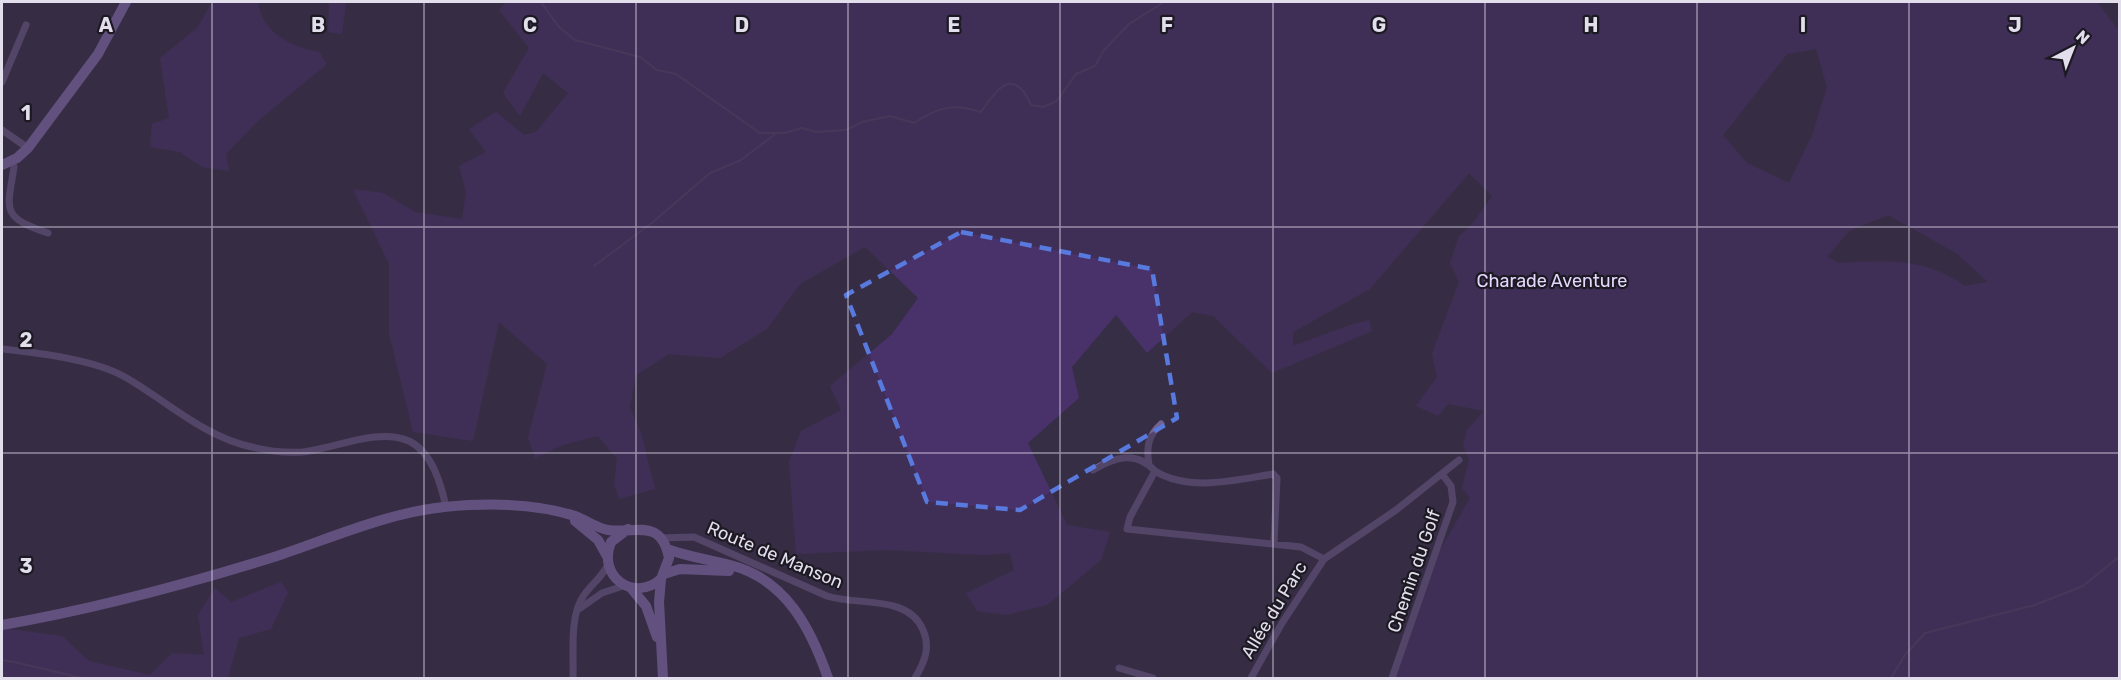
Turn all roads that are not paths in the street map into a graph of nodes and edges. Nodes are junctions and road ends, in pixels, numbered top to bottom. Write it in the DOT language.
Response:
graph roads {
  1 [pos="126,2"];
  2 [pos="26,25"];
  3 [pos="2,82"];
  4 [pos="2,130"];
  5 [pos="28,148"];
  6 [pos="7,163"];
  7 [pos="48,233"];
  8 [pos="2,349"];
  9 [pos="1161,424"];
  10 [pos="1459,460"];
  11 [pos="1149,465"];
  12 [pos="1093,470"];
  13 [pos="1155,471"];
  14 [pos="1442,474"];
  15 [pos="446,507"];
  16 [pos="559,513"];
  17 [pos="628,529"];
  18 [pos="661,538"];
  19 [pos="1274,543"];
  20 [pos="667,549"];
  21 [pos="1324,559"];
  22 [pos="608,560"];
  23 [pos="750,573"];
  24 [pos="663,577"];
  25 [pos="627,587"];
  26 [pos="577,610"];
  27 [pos="2,625"];
  28 [pos="662,663"];
  29 [pos="1119,668"];
  30 [pos="573,678"];
  31 [pos="663,678"];
  32 [pos="828,678"];
  33 [pos="915,678"];
  34 [pos="1153,678"];
  35 [pos="1251,678"];
  36 [pos="1392,678"];
  1 -- 5 [label="street"];
  2 -- 3 [label="street"];
  4 -- 5 [label="street"];
  5 -- 6 [label="street"];
  6 -- 7 [label="street"];
  8 -- 15 [label="street"];
  9 -- 11 [label="street"];
  10 -- 14 [label="street"];
  11 -- 12 [label="street"];
  11 -- 13 [label="street"];
  13 -- 19 [label="street"];
  13 -- 19 [label="street"];
  14 -- 21 [label="street"];
  14 -- 36 [label="street, Chemin du Golf"];
  15 -- 16 [label="street"];
  15 -- 27 [label="street"];
  16 -- 17 [label="street"];
  16 -- 22 [label="street"];
  17 -- 18 [label="street"];
  17 -- 22 [label="street"];
  18 -- 20 [label="street"];
  18 -- 33 [label="street, Route de Manson"];
  19 -- 21 [label="street"];
  20 -- 23 [label="street"];
  20 -- 24 [label="street"];
  21 -- 35 [label="street, Allée du Parc"];
  22 -- 25 [label="street"];
  22 -- 26 [label="street"];
  23 -- 24 [label="street"];
  23 -- 32 [label="street"];
  24 -- 25 [label="street"];
  24 -- 28 [label="street"];
  25 -- 26 [label="street"];
  25 -- 28 [label="street"];
  26 -- 30 [label="street"];
  28 -- 31 [label="street"];
  29 -- 34 [label="street"];
}
